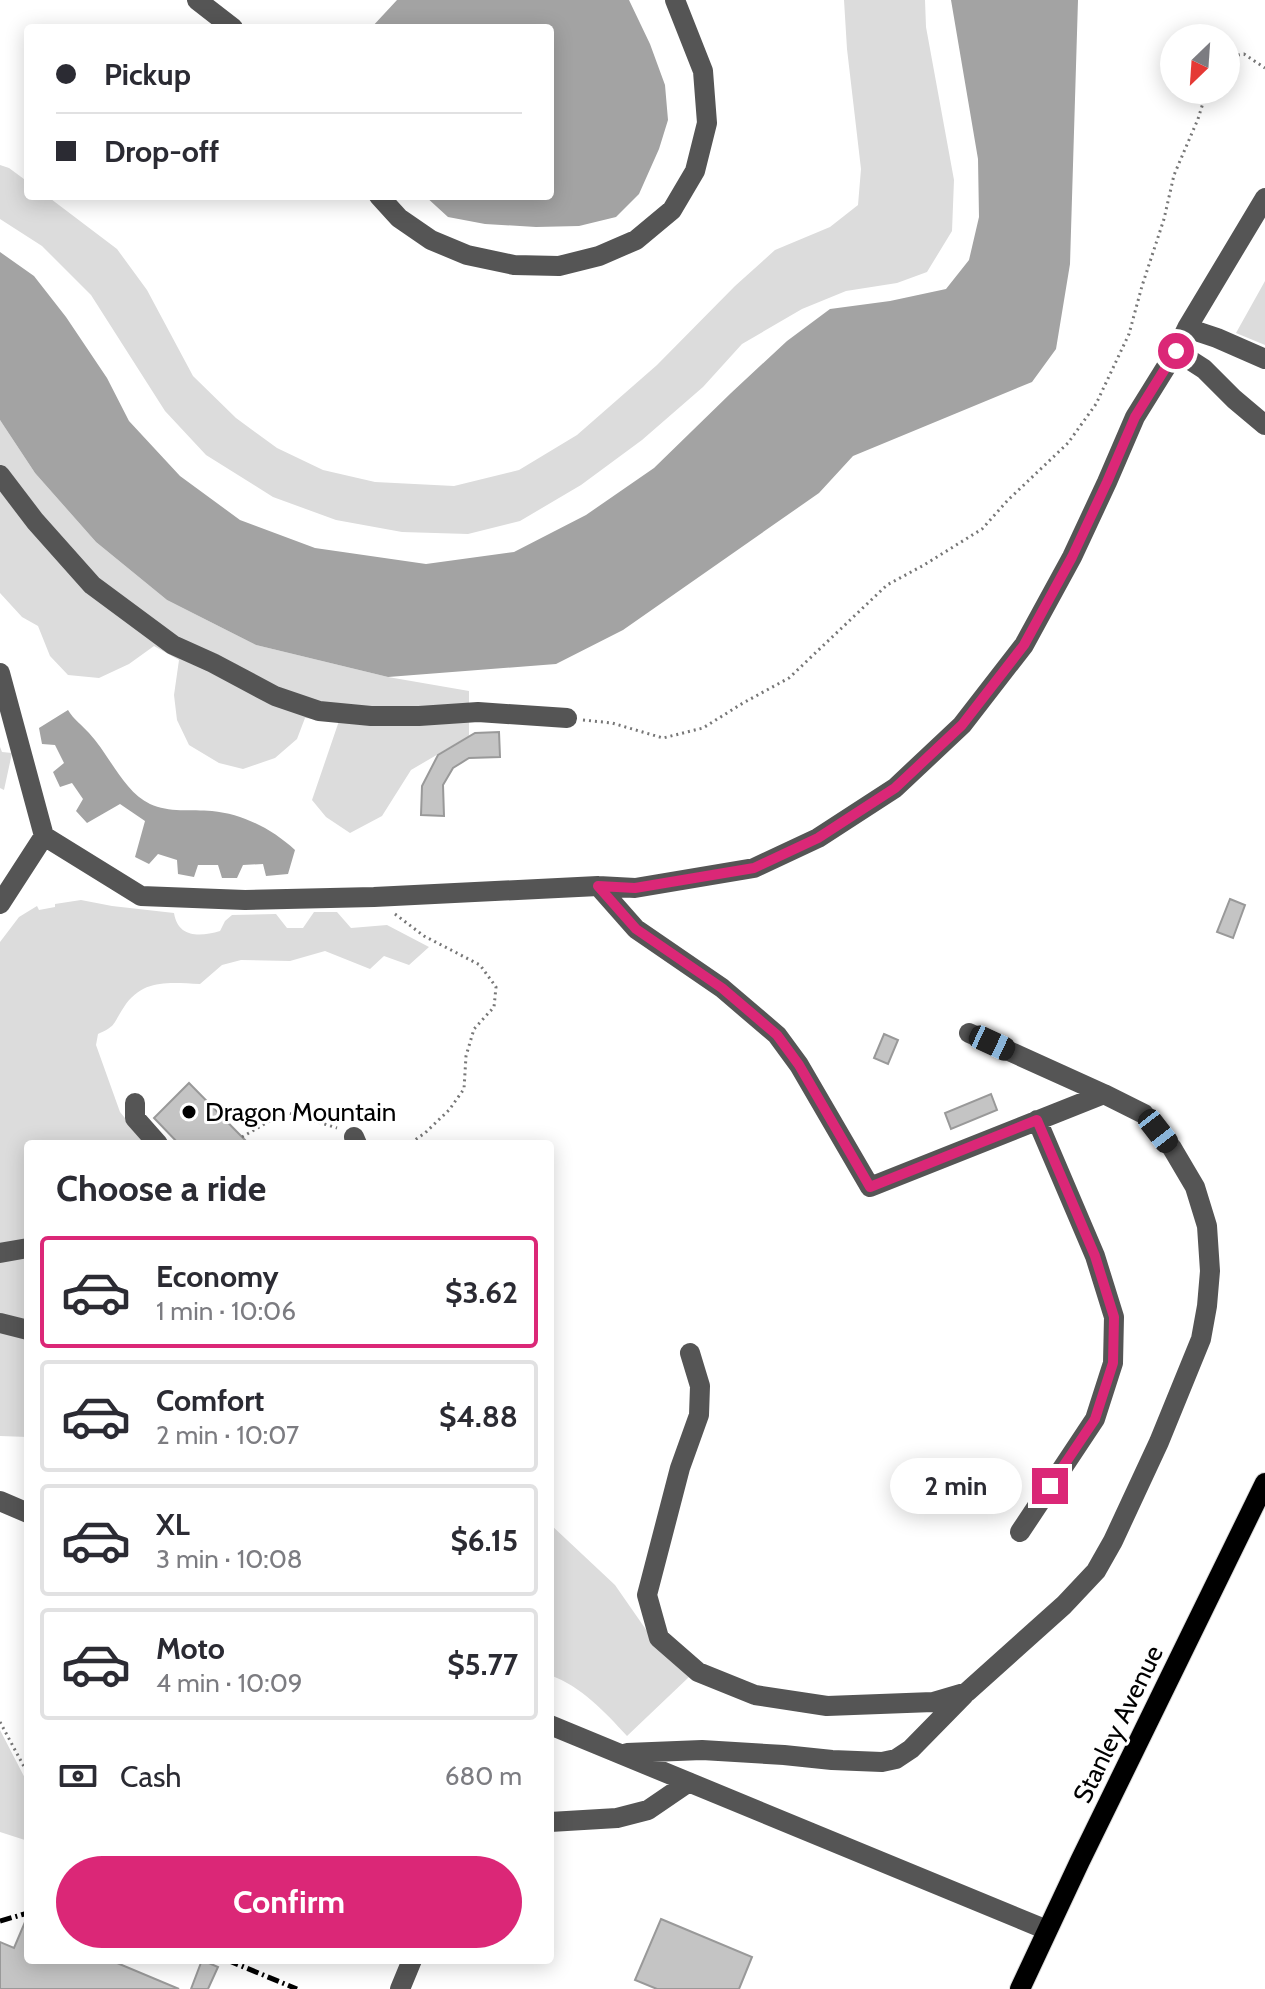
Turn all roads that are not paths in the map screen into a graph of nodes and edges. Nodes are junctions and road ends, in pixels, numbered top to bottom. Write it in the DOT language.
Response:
graph roads {
  1 [pos="197,0"];
  2 [pos="675,0"];
  3 [pos="228,24"];
  4 [pos="1265,198"];
  5 [pos="383,200"];
  6 [pos="1187,328"];
  7 [pos="1176,351"];
  8 [pos="1265,359"];
  9 [pos="1265,425"];
  10 [pos="0,475"];
  11 [pos="0,673"];
  12 [pos="567,718"];
  13 [pos="44,836"];
  14 [pos="598,886"];
  15 [pos="0,904"];
  16 [pos="969,1033"];
  17 [pos="1104,1094"];
  18 [pos="135,1103"];
  19 [pos="1037,1120"];
  20 [pos="154,1140"];
  21 [pos="24,1249"];
  22 [pos="0,1253"];
  23 [pos="0,1323"];
  24 [pos="24,1329"];
  25 [pos="690,1353"];
  26 [pos="1265,1483"];
  27 [pos="0,1501"];
  28 [pos="24,1511"];
  29 [pos="1020,1532"];
  30 [pos="967,1692"];
  31 [pos="906,1703"];
  32 [pos="554,1727"];
  33 [pos="911,1749"];
  34 [pos="619,1753"];
  35 [pos="689,1782"];
  36 [pos="554,1822"];
  37 [pos="1047,1930"];
  38 [pos="410,1964"];
  39 [pos="400,1989"];
  40 [pos="1020,1989"];
  1 -- 3 [label="street"];
  2 -- 5 [label="street"];
  4 -- 6 [label="street"];
  6 -- 7 [label="street"];
  6 -- 8 [label="street"];
  7 -- 9 [label="street"];
  7 -- 14 [label="street"];
  10 -- 12 [label="street"];
  11 -- 13 [label="street"];
  13 -- 14 [label="street"];
  13 -- 15 [label="street"];
  14 -- 19 [label="street"];
  16 -- 17 [label="street"];
  17 -- 19 [label="street"];
  17 -- 30 [label="street"];
  18 -- 20 [label="street"];
  19 -- 29 [label="street"];
  21 -- 22 [label="street"];
  23 -- 24 [label="street"];
  25 -- 31 [label="street"];
  26 -- 37 [label="main road, Stanley Avenue"];
  27 -- 28 [label="street"];
  30 -- 31 [label="street"];
  30 -- 33 [label="street"];
  31 -- 33 [label="street"];
  32 -- 34 [label="street"];
  33 -- 34 [label="street"];
  34 -- 35 [label="street"];
  35 -- 36 [label="street"];
  35 -- 37 [label="street"];
  37 -- 40 [label="main road, Stanley Avenue"];
  38 -- 39 [label="street"];
}
